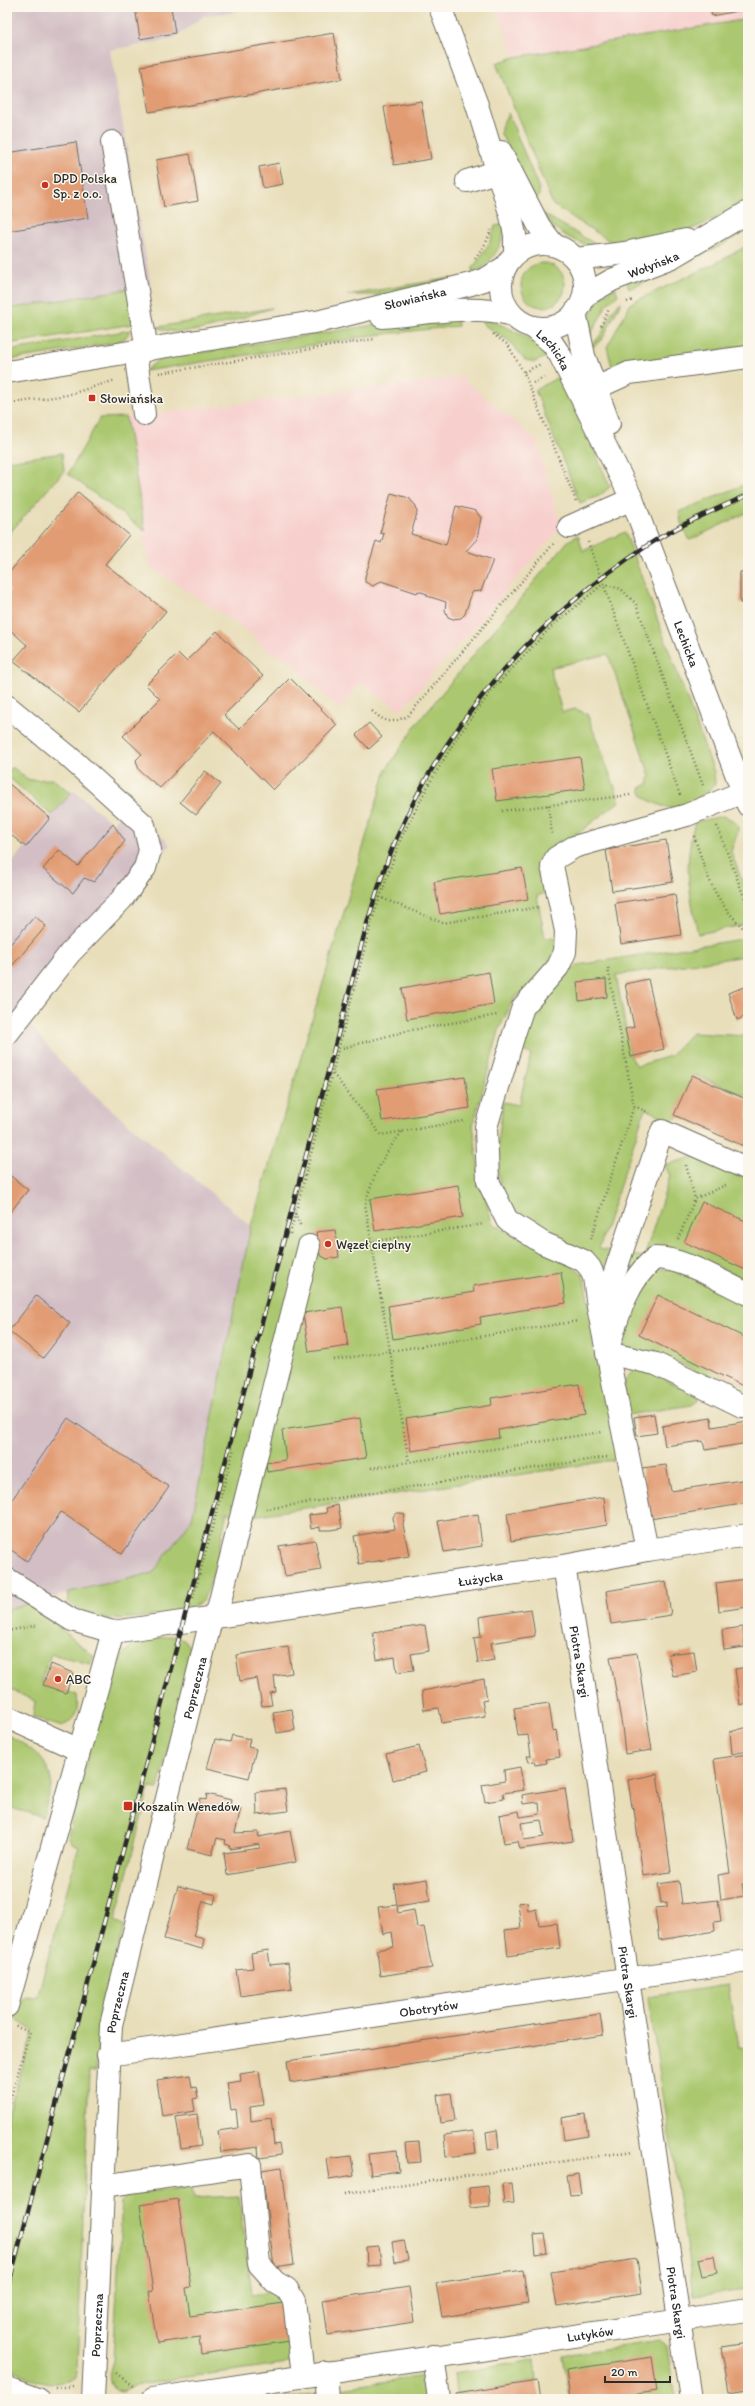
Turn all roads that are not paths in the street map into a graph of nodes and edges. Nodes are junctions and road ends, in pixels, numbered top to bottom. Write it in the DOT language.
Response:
graph roads {
  1 [pos="440,7"];
  2 [pos="112,142"];
  3 [pos="503,170"];
  4 [pos="467,181"];
  5 [pos="748,212"];
  6 [pos="720,230"];
  7 [pos="554,245"];
  8 [pos="576,259"];
  9 [pos="510,260"];
  10 [pos="579,304"];
  11 [pos="510,314"];
  12 [pos="321,321"];
  13 [pos="533,327"];
  14 [pos="141,351"];
  15 [pos="748,356"];
  16 [pos="7,372"];
  17 [pos="588,391"];
  18 [pos="144,414"];
  19 [pos="628,491"];
  20 [pos="575,523"];
  21 [pos="7,706"];
  22 [pos="745,798"];
  23 [pos="7,1034"];
  24 [pos="741,1175"];
  25 [pos="309,1246"];
  26 [pos="748,1294"];
  27 [pos="600,1317"];
  28 [pos="607,1353"];
  29 [pos="748,1404"];
  30 [pos="748,1535"];
  31 [pos="647,1550"];
  32 [pos="564,1566"];
  33 [pos="7,1579"];
  34 [pos="214,1617"];
  35 [pos="114,1632"];
  36 [pos="7,1717"];
  37 [pos="79,1750"];
  38 [pos="748,1961"];
  39 [pos="628,1978"];
  40 [pos="11,2015"];
  41 [pos="108,2055"];
  42 [pos="102,2186"];
  43 [pos="748,2310"];
  44 [pos="679,2320"];
  45 [pos="433,2356"];
  46 [pos="326,2372"];
  47 [pos="303,2375"];
  48 [pos="7,2388"];
  49 [pos="213,2394"];
  50 [pos="38,2399"];
  51 [pos="93,2399"];
  52 [pos="152,2399"];
  53 [pos="328,2399"];
  54 [pos="439,2399"];
  55 [pos="691,2399"];
  1 -- 3 [label="street"];
  2 -- 14 [label="street"];
  3 -- 4 [label="street"];
  3 -- 7 [label="street"];
  3 -- 9 [label="street"];
  5 -- 6 [label="street, Wołyńska"];
  6 -- 8 [label="street, Wołyńska"];
  6 -- 10 [label="street, Wołyńska"];
  7 -- 8 [label="street"];
  7 -- 9 [label="street"];
  8 -- 10 [label="street"];
  9 -- 11 [label="street"];
  9 -- 12 [label="street, Słowiańska"];
  10 -- 13 [label="street"];
  10 -- 17 [label="street, Lechicka"];
  11 -- 12 [label="street, Słowiańska"];
  11 -- 13 [label="street"];
  12 -- 14 [label="street, Słowiańska"];
  13 -- 17 [label="street, Lechicka"];
  14 -- 16 [label="street, Słowiańska"];
  14 -- 18 [label="street"];
  15 -- 17 [label="street"];
  17 -- 19 [label="street, Lechicka"];
  19 -- 20 [label="street"];
  19 -- 22 [label="street, Lechicka"];
  21 -- 23 [label="street"];
  22 -- 27 [label="street"];
  24 -- 27 [label="street"];
  25 -- 34 [label="street, Poprzeczna"];
  26 -- 28 [label="street"];
  27 -- 28 [label="street"];
  28 -- 29 [label="street"];
  28 -- 31 [label="street"];
  30 -- 31 [label="street, Łużycka"];
  31 -- 32 [label="street, Łużycka"];
  32 -- 34 [label="street, Łużycka"];
  32 -- 39 [label="street, Piotra Skargi"];
  33 -- 35 [label="street"];
  34 -- 35 [label="street, Łużycka"];
  34 -- 41 [label="street, Poprzeczna"];
  35 -- 37 [label="street"];
  36 -- 37 [label="street"];
  37 -- 40 [label="street"];
  38 -- 39 [label="street, Obotrytów"];
  39 -- 41 [label="street, Obotrytów"];
  39 -- 44 [label="street, Piotra Skargi"];
  41 -- 42 [label="street, Poprzeczna"];
  42 -- 47 [label="street"];
  42 -- 51 [label="street, Poprzeczna"];
  43 -- 44 [label="street, Lutyków"];
  44 -- 45 [label="street, Lutyków"];
  44 -- 55 [label="street, Piotra Skargi"];
  45 -- 46 [label="street, Lutyków"];
  45 -- 54 [label="street"];
  46 -- 47 [label="street, Lutyków"];
  46 -- 53 [label="street"];
  47 -- 49 [label="street, Lutyków"];
  48 -- 50 [label="street"];
  49 -- 52 [label="street, Lutyków"];
}
